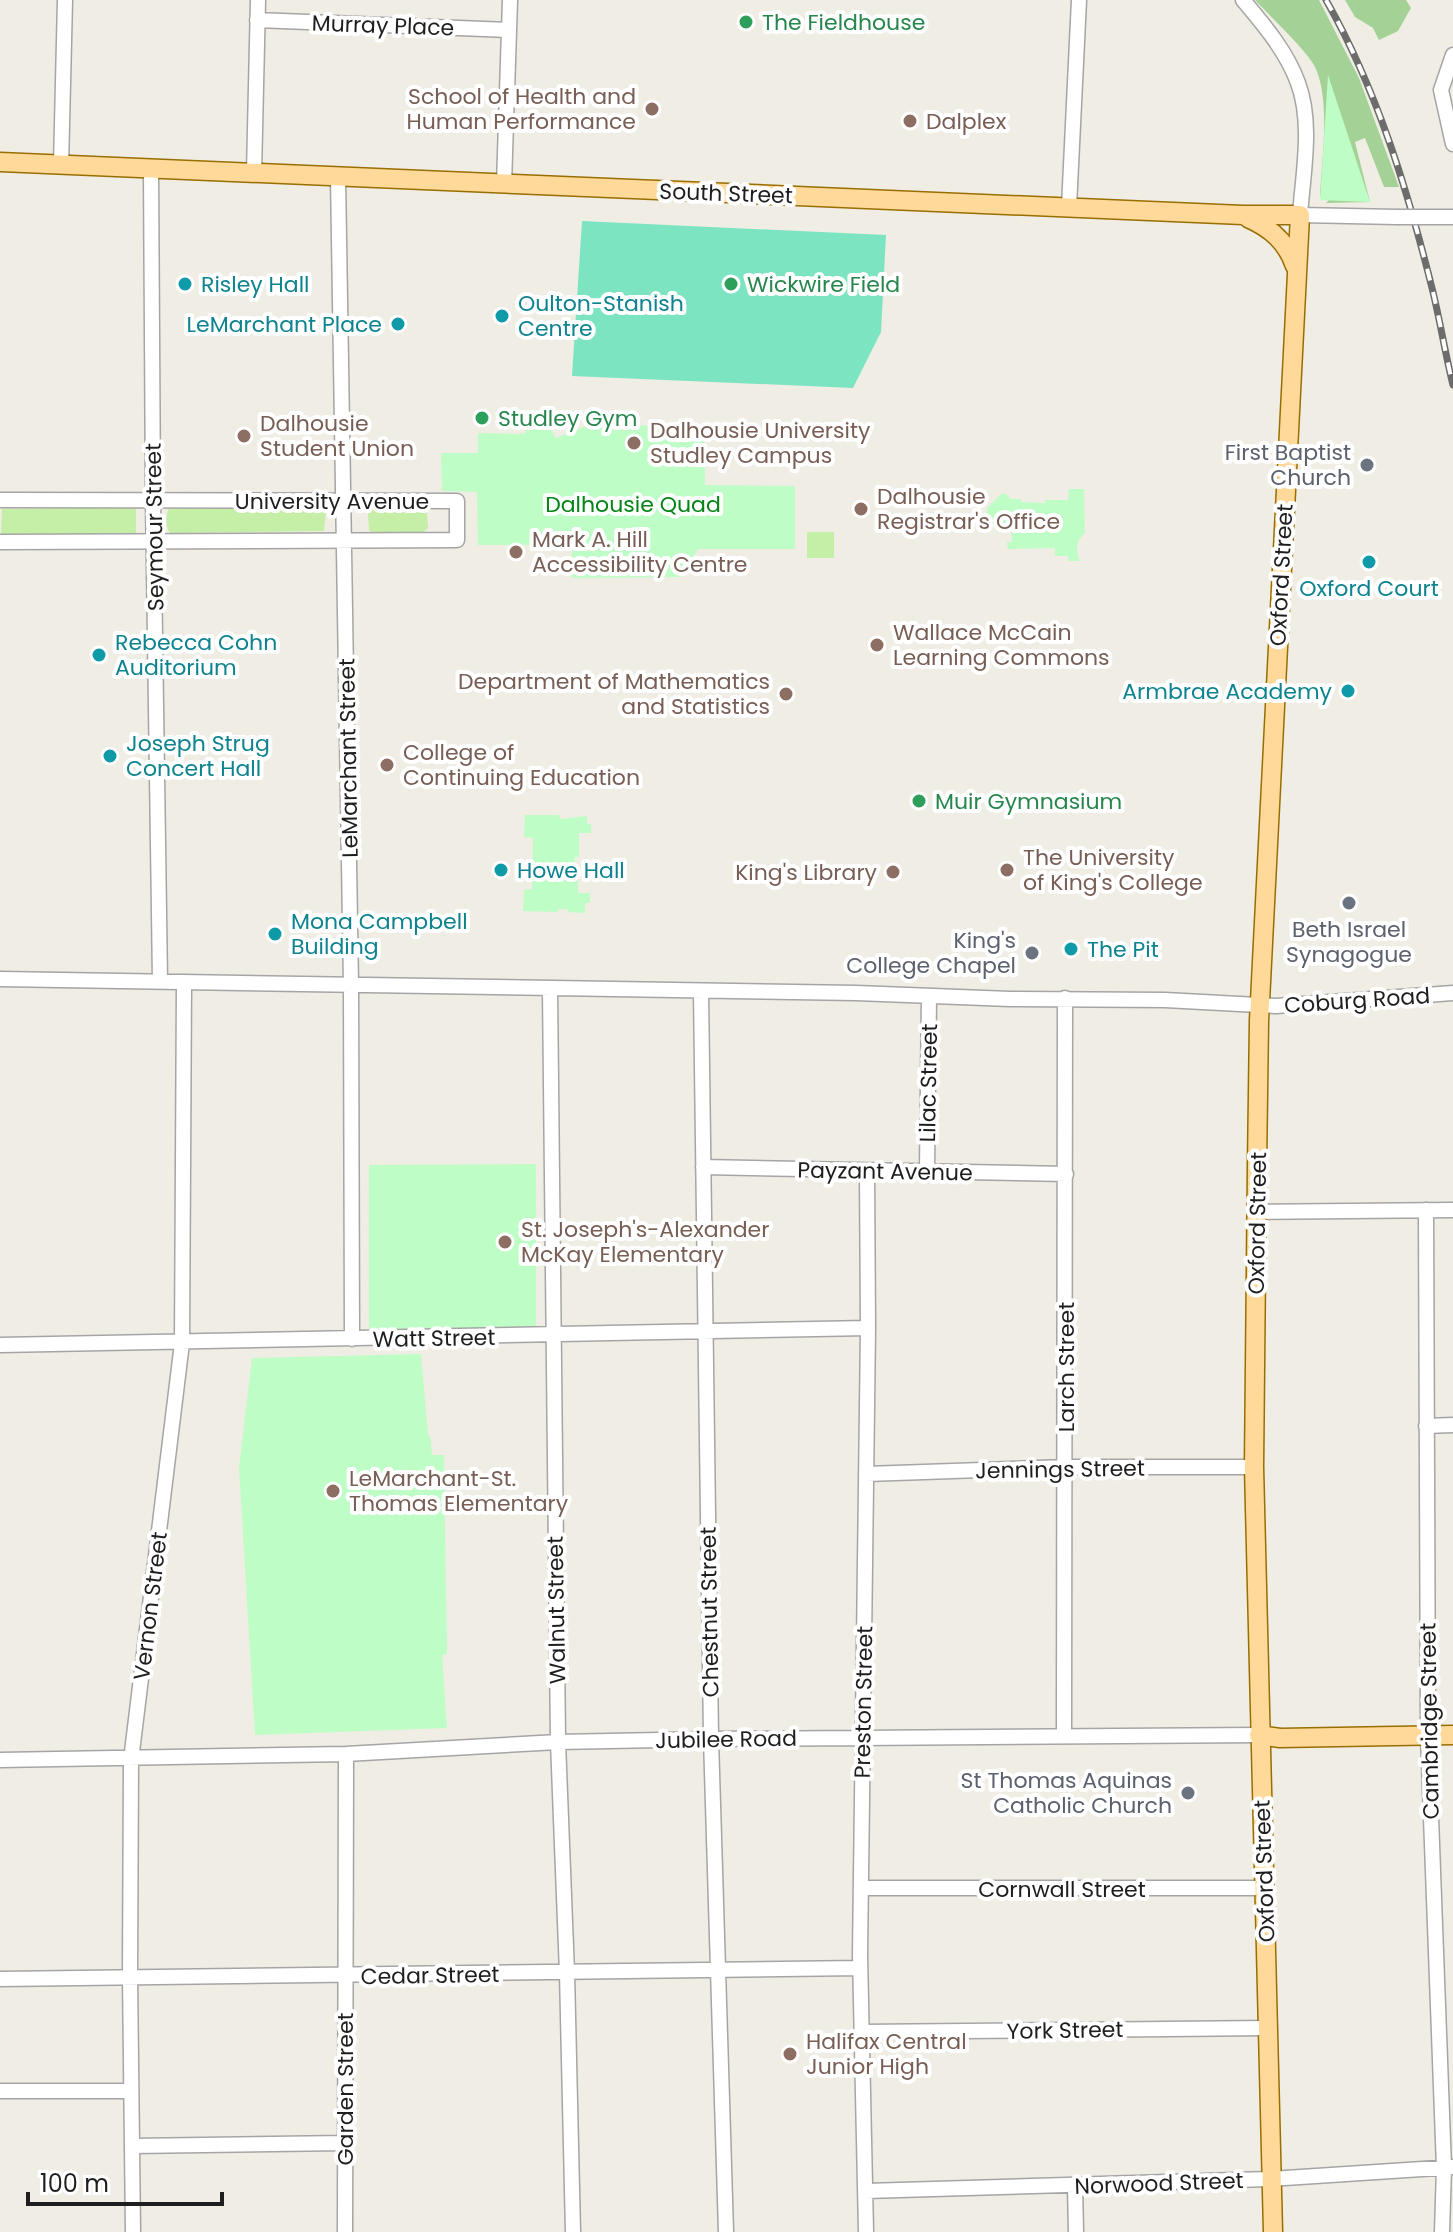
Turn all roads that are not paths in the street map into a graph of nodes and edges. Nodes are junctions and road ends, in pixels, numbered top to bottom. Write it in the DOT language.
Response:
graph roads {
  1 [pos="65,0"];
  2 [pos="258,0"];
  3 [pos="510,0"];
  4 [pos="1079,0"];
  5 [pos="1243,0"];
  6 [pos="257,20"];
  7 [pos="509,30"];
  8 [pos="1453,55"];
  9 [pos="1453,144"];
  10 [pos="0,162"];
  11 [pos="61,165"];
  12 [pos="151,169"];
  13 [pos="254,173"];
  14 [pos="338,176"];
  15 [pos="504,184"];
  16 [pos="1069,207"];
  17 [pos="1243,215"];
  18 [pos="1300,215"];
  19 [pos="1453,217"];
  20 [pos="1297,273"];
  21 [pos="0,500"];
  22 [pos="153,500"];
  23 [pos="343,501"];
  24 [pos="0,542"];
  25 [pos="153,542"];
  26 [pos="344,542"];
  27 [pos="0,979"];
  28 [pos="160,981"];
  29 [pos="184,982"];
  30 [pos="351,986"];
  31 [pos="550,989"];
  32 [pos="701,992"];
  33 [pos="1453,993"];
  34 [pos="929,996"];
  35 [pos="1065,998"];
  36 [pos="1261,1005"];
  37 [pos="703,1167"];
  38 [pos="867,1171"];
  39 [pos="927,1171"];
  40 [pos="1066,1174"];
  41 [pos="1426,1210"];
  42 [pos="1453,1210"];
  43 [pos="1257,1212"];
  44 [pos="868,1328"];
  45 [pos="705,1332"];
  46 [pos="554,1335"];
  47 [pos="352,1339"];
  48 [pos="182,1343"];
  49 [pos="0,1345"];
  50 [pos="1453,1425"];
  51 [pos="1426,1426"];
  52 [pos="1065,1467"];
  53 [pos="1254,1467"];
  54 [pos="866,1474"];
  55 [pos="1064,1735"];
  56 [pos="1259,1735"];
  57 [pos="1453,1735"];
  58 [pos="863,1736"];
  59 [pos="1428,1736"];
  60 [pos="711,1739"];
  61 [pos="558,1742"];
  62 [pos="346,1754"];
  63 [pos="0,1760"];
  64 [pos="131,1760"];
  65 [pos="861,1888"];
  66 [pos="1264,1888"];
  67 [pos="717,1968"];
  68 [pos="860,1968"];
  69 [pos="567,1973"];
  70 [pos="130,1976"];
  71 [pos="346,1976"];
  72 [pos="0,1979"];
  73 [pos="1268,2028"];
  74 [pos="862,2032"];
  75 [pos="0,2091"];
  76 [pos="131,2091"];
  77 [pos="345,2143"];
  78 [pos="133,2146"];
  79 [pos="1448,2167"];
  80 [pos="1273,2179"];
  81 [pos="1075,2185"];
  82 [pos="866,2191"];
  83 [pos="133,2232"];
  84 [pos="345,2232"];
  85 [pos="573,2232"];
  86 [pos="726,2232"];
  87 [pos="866,2232"];
  88 [pos="1076,2232"];
  89 [pos="1273,2232"];
  90 [pos="1442,2232"];
  1 -- 11 [label="street"];
  2 -- 6 [label="street"];
  3 -- 7 [label="street"];
  4 -- 16 [label="street"];
  5 -- 18 [label="street"];
  6 -- 7 [label="street, Murray Place"];
  6 -- 13 [label="street"];
  7 -- 15 [label="street"];
  8 -- 9 [label="street"];
  10 -- 11 [label="main road, South Street"];
  11 -- 12 [label="main road, South Street"];
  12 -- 13 [label="main road, South Street"];
  12 -- 22 [label="street, Seymour Street"];
  13 -- 14 [label="main road, South Street"];
  14 -- 15 [label="main road, South Street"];
  14 -- 23 [label="street, LeMarchant Street"];
  15 -- 16 [label="main road, South Street"];
  16 -- 17 [label="main road, South Street"];
  17 -- 18 [label="main road, South Street"];
  17 -- 20 [label="main road"];
  18 -- 19 [label="street, South Street, bridge"];
  18 -- 20 [label="main road, Oxford Street"];
  20 -- 36 [label="main road, Oxford Street"];
  21 -- 22 [label="street, University Avenue"];
  22 -- 23 [label="street, University Avenue"];
  22 -- 25 [label="street, Seymour Street"];
  23 -- 26 [label="street, LeMarchant Street"];
  23 -- 26 [label="street, University Avenue"];
  24 -- 25 [label="street, University Avenue"];
  25 -- 26 [label="street, University Avenue"];
  25 -- 28 [label="street, Seymour Street"];
  26 -- 30 [label="street, LeMarchant Street"];
  27 -- 28 [label="street, Coburg Road"];
  28 -- 29 [label="street, Coburg Road"];
  29 -- 30 [label="street, Coburg Road"];
  29 -- 48 [label="street, Vernon Street"];
  30 -- 31 [label="street, Coburg Road"];
  30 -- 47 [label="street, LeMarchant Street"];
  31 -- 32 [label="street, Coburg Road"];
  31 -- 46 [label="street, Walnut Street"];
  32 -- 34 [label="street, Coburg Road"];
  32 -- 37 [label="street, Chestnut Street"];
  33 -- 36 [label="street, Coburg Road"];
  34 -- 35 [label="street, Coburg Road"];
  34 -- 39 [label="street, Lilac Street"];
  35 -- 36 [label="street, Coburg Road"];
  35 -- 40 [label="street, Larch Street"];
  36 -- 43 [label="main road, Oxford Street"];
  37 -- 38 [label="street, Payzant Avenue"];
  37 -- 45 [label="street, Chestnut Street"];
  38 -- 39 [label="street, Payzant Avenue"];
  38 -- 44 [label="street, Preston Street"];
  39 -- 40 [label="street, Payzant Avenue"];
  40 -- 52 [label="street, Larch Street"];
  41 -- 42 [label="street"];
  41 -- 43 [label="street"];
  41 -- 51 [label="street, Cambridge Street"];
  43 -- 53 [label="main road, Oxford Street"];
  44 -- 45 [label="street, Watt Street"];
  44 -- 54 [label="street, Preston Street"];
  45 -- 46 [label="street, Watt Street"];
  45 -- 60 [label="street, Chestnut Street"];
  46 -- 47 [label="street, Watt Street"];
  46 -- 61 [label="street, Walnut Street"];
  47 -- 48 [label="street, Watt Street"];
  48 -- 49 [label="street, Watt Street"];
  48 -- 64 [label="street, Vernon Street"];
  50 -- 51 [label="street"];
  51 -- 59 [label="street, Cambridge Street"];
  52 -- 53 [label="street, Jennings Street"];
  52 -- 54 [label="street, Jennings Street"];
  52 -- 55 [label="street, Larch Street"];
  53 -- 56 [label="main road, Oxford Street"];
  54 -- 58 [label="street, Preston Street"];
  55 -- 56 [label="street, Jubilee Road"];
  55 -- 58 [label="street, Jubilee Road"];
  56 -- 59 [label="main road, Jubilee Road"];
  56 -- 66 [label="main road, Oxford Street"];
  57 -- 59 [label="main road, Jubilee Road"];
  58 -- 60 [label="street, Jubilee Road"];
  58 -- 65 [label="street, Preston Street"];
  59 -- 79 [label="street, Cambridge Street"];
  60 -- 61 [label="street, Jubilee Road"];
  60 -- 67 [label="street, Chestnut Street"];
  61 -- 62 [label="street, Jubilee Road"];
  61 -- 69 [label="street, Walnut Street"];
  62 -- 64 [label="street, Jubilee Road"];
  62 -- 71 [label="street, Garden Street"];
  63 -- 64 [label="street, Jubilee Road"];
  64 -- 70 [label="street, Vernon Street"];
  65 -- 66 [label="street, Cornwall Street"];
  65 -- 68 [label="street, Preston Street"];
  66 -- 73 [label="main road, Oxford Street"];
  67 -- 68 [label="street, Cedar Street"];
  67 -- 69 [label="street, Cedar Street"];
  67 -- 86 [label="street, Chestnut Street"];
  68 -- 74 [label="street, Preston Street"];
  69 -- 71 [label="street, Cedar Street"];
  69 -- 85 [label="street, Walnut Street"];
  70 -- 71 [label="street, Cedar Street"];
  70 -- 72 [label="street, Cedar Street"];
  70 -- 76 [label="street, Vernon Street"];
  71 -- 77 [label="street, Garden Street"];
  73 -- 74 [label="street, York Street"];
  73 -- 80 [label="main road, Oxford Street"];
  74 -- 82 [label="street, Preston Street"];
  75 -- 76 [label="street"];
  76 -- 78 [label="street, Vernon Street"];
  77 -- 78 [label="street"];
  77 -- 84 [label="street, Garden Street"];
  78 -- 83 [label="street, Vernon Street"];
  79 -- 80 [label="street, Norwood Street"];
  79 -- 90 [label="street, Cambridge Street"];
  80 -- 81 [label="street, Norwood Street"];
  80 -- 89 [label="main road, Oxford Street"];
  81 -- 82 [label="street, Norwood Street"];
  81 -- 88 [label="street"];
  82 -- 87 [label="street, Preston Street"];
}
